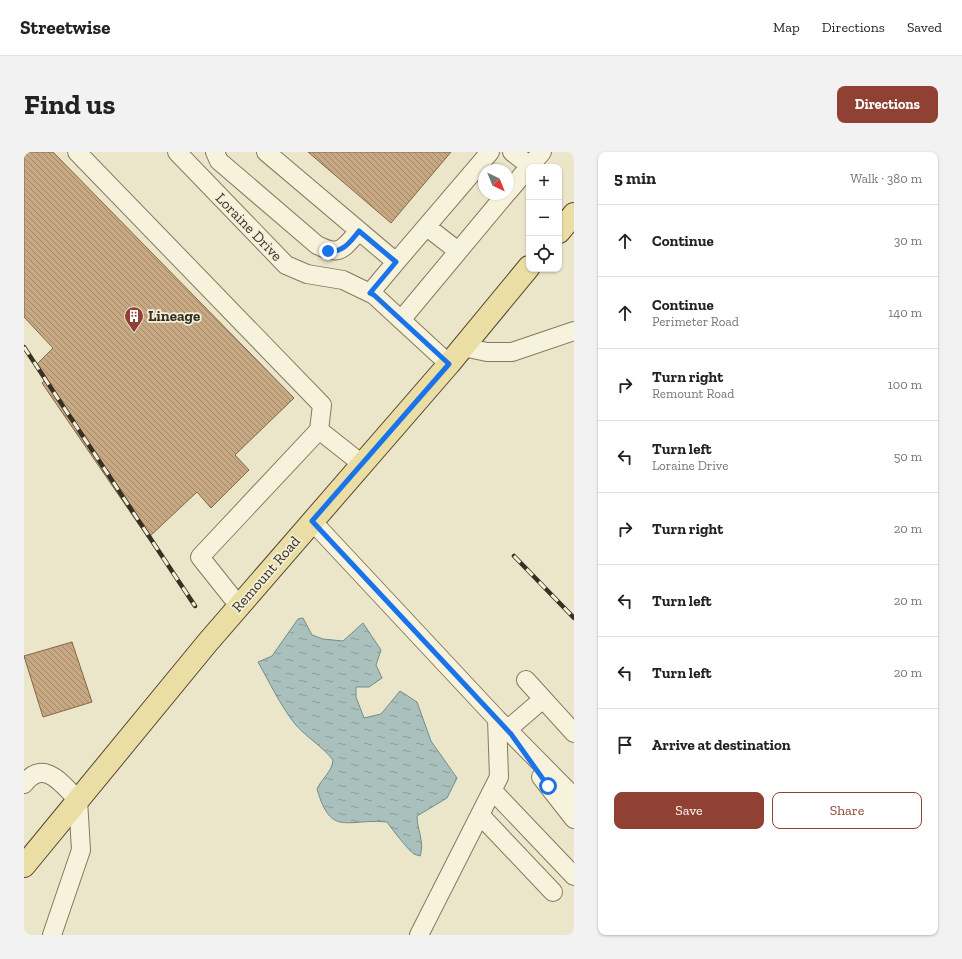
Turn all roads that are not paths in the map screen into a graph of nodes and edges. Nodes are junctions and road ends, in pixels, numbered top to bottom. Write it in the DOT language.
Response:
graph roads {
  1 [pos="77,152"];
  2 [pos="177,152"];
  3 [pos="215,152"];
  4 [pos="266,152"];
  5 [pos="490,152"];
  6 [pos="512,152"];
  7 [pos="542,152"];
  8 [pos="526,164"];
  9 [pos="532,164"];
  10 [pos="526,171"];
  11 [pos="514,185"];
  12 [pos="501,200"];
  13 [pos="574,214"];
  14 [pos="427,226"];
  15 [pos="562,228"];
  16 [pos="359,231"];
  17 [pos="458,251"];
  18 [pos="396,262"];
  19 [pos="526,271"];
  20 [pos="370,293"];
  21 [pos="401,320"];
  22 [pos="574,331"];
  23 [pos="463,347"];
  24 [pos="449,364"];
  25 [pos="319,430"];
  26 [pos="362,464"];
  27 [pos="312,521"];
  28 [pos="239,606"];
  29 [pos="526,680"];
  30 [pos="543,699"];
  31 [pos="505,728"];
  32 [pos="574,733"];
  33 [pos="24,784"];
  34 [pos="493,791"];
  35 [pos="574,797"];
  36 [pos="78,800"];
  37 [pos="481,816"];
  38 [pos="574,819"];
  39 [pos="24,866"];
  40 [pos="574,876"];
  41 [pos="553,892"];
  42 [pos="52,935"];
  43 [pos="419,935"];
  1 -- 25 [label="street"];
  2 -- 20 [label="street, Loraine Drive"];
  3 -- 16 [label="street"];
  4 -- 16 [label="street"];
  5 -- 14 [label="street"];
  6 -- 8 [label="street"];
  7 -- 9 [label="street"];
  10 -- 11 [label="street"];
  12 -- 17 [label="street"];
  13 -- 15 [label="main road"];
  14 -- 17 [label="street"];
  14 -- 18 [label="street"];
  16 -- 18 [label="street"];
  17 -- 21 [label="street"];
  18 -- 20 [label="street"];
  19 -- 23 [label="main road, Remount Road"];
  20 -- 21 [label="street, Loraine Drive"];
  21 -- 24 [label="street, Loraine Drive"];
  22 -- 23 [label="street"];
  23 -- 24 [label="main road, Remount Road"];
  24 -- 26 [label="main road, Remount Road"];
  25 -- 26 [label="street"];
  25 -- 28 [label="street"];
  26 -- 27 [label="main road, Remount Road"];
  27 -- 28 [label="main road, Remount Road"];
  27 -- 31 [label="street"];
  28 -- 36 [label="main road, Remount Road"];
  29 -- 30 [label="street"];
  30 -- 31 [label="street"];
  30 -- 32 [label="street"];
  31 -- 34 [label="street"];
  31 -- 35 [label="street"];
  31 -- 38 [label="street"];
  33 -- 36 [label="street"];
  34 -- 37 [label="street"];
  34 -- 40 [label="street"];
  36 -- 39 [label="main road, Remount Road"];
  36 -- 42 [label="street"];
  37 -- 41 [label="street"];
  37 -- 43 [label="street"];
}
